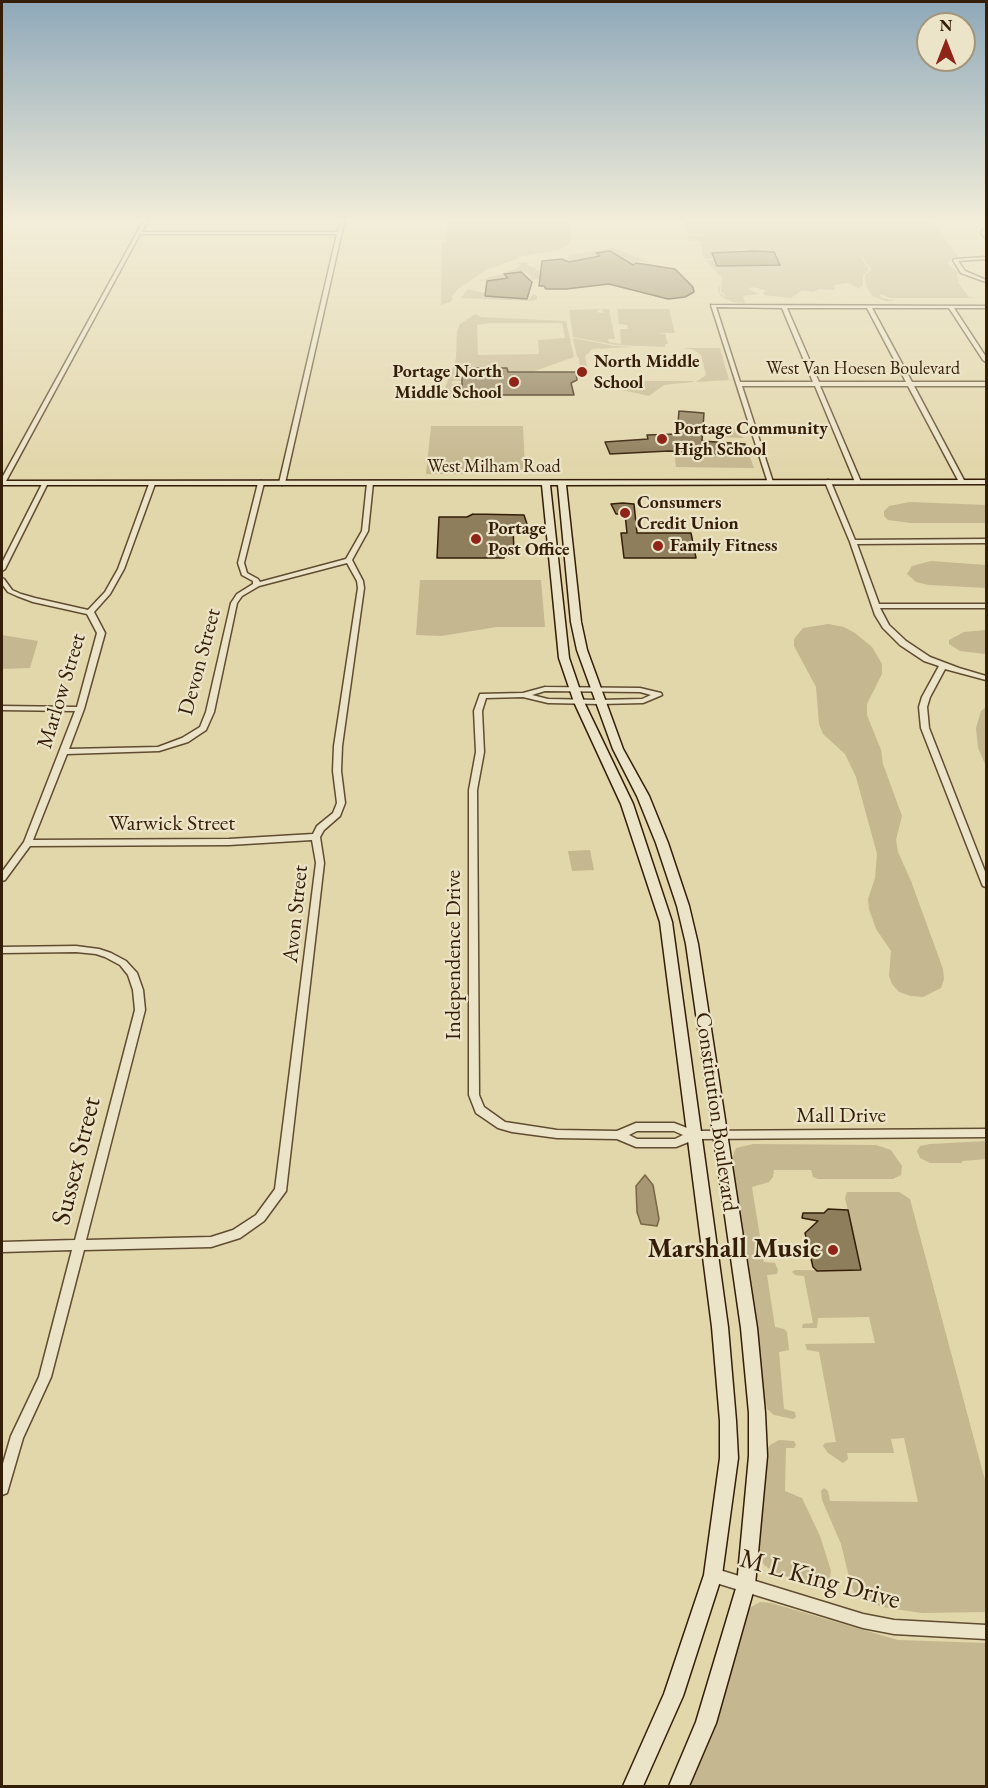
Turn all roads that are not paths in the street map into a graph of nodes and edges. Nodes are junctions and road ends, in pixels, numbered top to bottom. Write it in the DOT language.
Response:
graph roads {
  1 [pos="101,301"];
  2 [pos="323,301"];
  3 [pos="784,306"];
  4 [pos="987,306"];
  5 [pos="869,307"];
  6 [pos="951,307"];
  7 [pos="987,360"];
  8 [pos="739,384"];
  9 [pos="910,384"];
  10 [pos="987,384"];
  11 [pos="818,385"];
  12 [pos="770,482"];
  13 [pos="828,482"];
  14 [pos="858,482"];
  15 [pos="962,482"];
  16 [pos="987,482"];
  17 [pos="2,483"];
  18 [pos="45,483"];
  19 [pos="152,483"];
  20 [pos="261,483"];
  21 [pos="282,483"];
  22 [pos="370,483"];
  23 [pos="546,484"];
  24 [pos="562,484"];
  25 [pos="987,541"];
  26 [pos="853,542"];
  27 [pos="349,560"];
  28 [pos="2,568"];
  29 [pos="2,580"];
  30 [pos="257,585"];
  31 [pos="876,606"];
  32 [pos="987,606"];
  33 [pos="90,612"];
  34 [pos="943,666"];
  35 [pos="987,678"];
  36 [pos="523,695"];
  37 [pos="576,695"];
  38 [pos="598,696"];
  39 [pos="2,708"];
  40 [pos="80,709"];
  41 [pos="64,752"];
  42 [pos="316,837"];
  43 [pos="28,843"];
  44 [pos="2,878"];
  45 [pos="987,884"];
  46 [pos="2,951"];
  47 [pos="987,1133"];
  48 [pos="618,1135"];
  49 [pos="695,1135"];
  50 [pos="721,1136"];
  51 [pos="2,1247"];
  52 [pos="79,1247"];
  53 [pos="2,1488"];
  54 [pos="712,1575"];
  55 [pos="746,1585"];
  56 [pos="987,1632"];
  57 [pos="633,1786"];
  58 [pos="679,1786"];
  1 -- 17 [label="street"];
  2 -- 21 [label="street"];
  3 -- 5 [label="street"];
  3 -- 8 [label="street"];
  3 -- 11 [label="street"];
  4 -- 6 [label="street"];
  5 -- 6 [label="street"];
  5 -- 9 [label="street"];
  6 -- 7 [label="street"];
  8 -- 11 [label="street, West Van Hoesen Boulevard"];
  8 -- 12 [label="street"];
  9 -- 10 [label="street, West Van Hoesen Boulevard"];
  9 -- 11 [label="street, West Van Hoesen Boulevard"];
  9 -- 15 [label="street"];
  11 -- 14 [label="street"];
  12 -- 13 [label="street, West Milham Road"];
  12 -- 24 [label="street, West Milham Road"];
  13 -- 14 [label="street, West Milham Road"];
  13 -- 26 [label="street"];
  14 -- 15 [label="street, West Milham Road"];
  15 -- 16 [label="street, West Milham Road"];
  17 -- 18 [label="street, West Milham Road"];
  18 -- 19 [label="street, West Milham Road"];
  18 -- 28 [label="street"];
  19 -- 20 [label="street, West Milham Road"];
  19 -- 33 [label="street, Marlow Street"];
  20 -- 21 [label="street, West Milham Road"];
  20 -- 30 [label="street"];
  21 -- 22 [label="street, West Milham Road"];
  22 -- 23 [label="street, West Milham Road"];
  22 -- 27 [label="street"];
  23 -- 24 [label="street, West Milham Road"];
  23 -- 37 [label="street, Constitution Boulevard"];
  24 -- 38 [label="street, Constitution Boulevard"];
  25 -- 26 [label="street"];
  26 -- 31 [label="street"];
  27 -- 30 [label="street"];
  27 -- 42 [label="street, Avon Street"];
  29 -- 33 [label="street"];
  30 -- 41 [label="street, Devon Street"];
  31 -- 32 [label="street"];
  31 -- 34 [label="street"];
  33 -- 40 [label="street, Marlow Street"];
  34 -- 35 [label="street"];
  34 -- 45 [label="street"];
  36 -- 37 [label="street, Independence Drive"];
  36 -- 37 [label="street, Independence Drive"];
  36 -- 48 [label="street, Independence Drive"];
  37 -- 38 [label="street, Independence Drive"];
  37 -- 38 [label="street, Independence Drive"];
  37 -- 49 [label="street, Constitution Boulevard"];
  38 -- 38 [label="street"];
  38 -- 50 [label="street, Constitution Boulevard"];
  39 -- 40 [label="street"];
  40 -- 41 [label="street, Marlow Street"];
  41 -- 43 [label="street, Marlow Street"];
  42 -- 43 [label="street, Warwick Street"];
  42 -- 52 [label="street, Avon Street"];
  43 -- 44 [label="street, Marlow Street"];
  46 -- 52 [label="street, Sussex Street"];
  47 -- 50 [label="street, Mall Drive"];
  48 -- 49 [label="street, Independence Drive"];
  48 -- 49 [label="street, Independence Drive"];
  49 -- 50 [label="street, Mall Drive"];
  49 -- 54 [label="street, Constitution Boulevard"];
  50 -- 55 [label="street, Constitution Boulevard"];
  51 -- 52 [label="street"];
  52 -- 53 [label="street, Sussex Street"];
  54 -- 55 [label="street, M L King Drive"];
  54 -- 57 [label="street, Constitution Boulevard"];
  55 -- 56 [label="street, M L King Drive"];
  55 -- 58 [label="street, Constitution Boulevard"];
}
